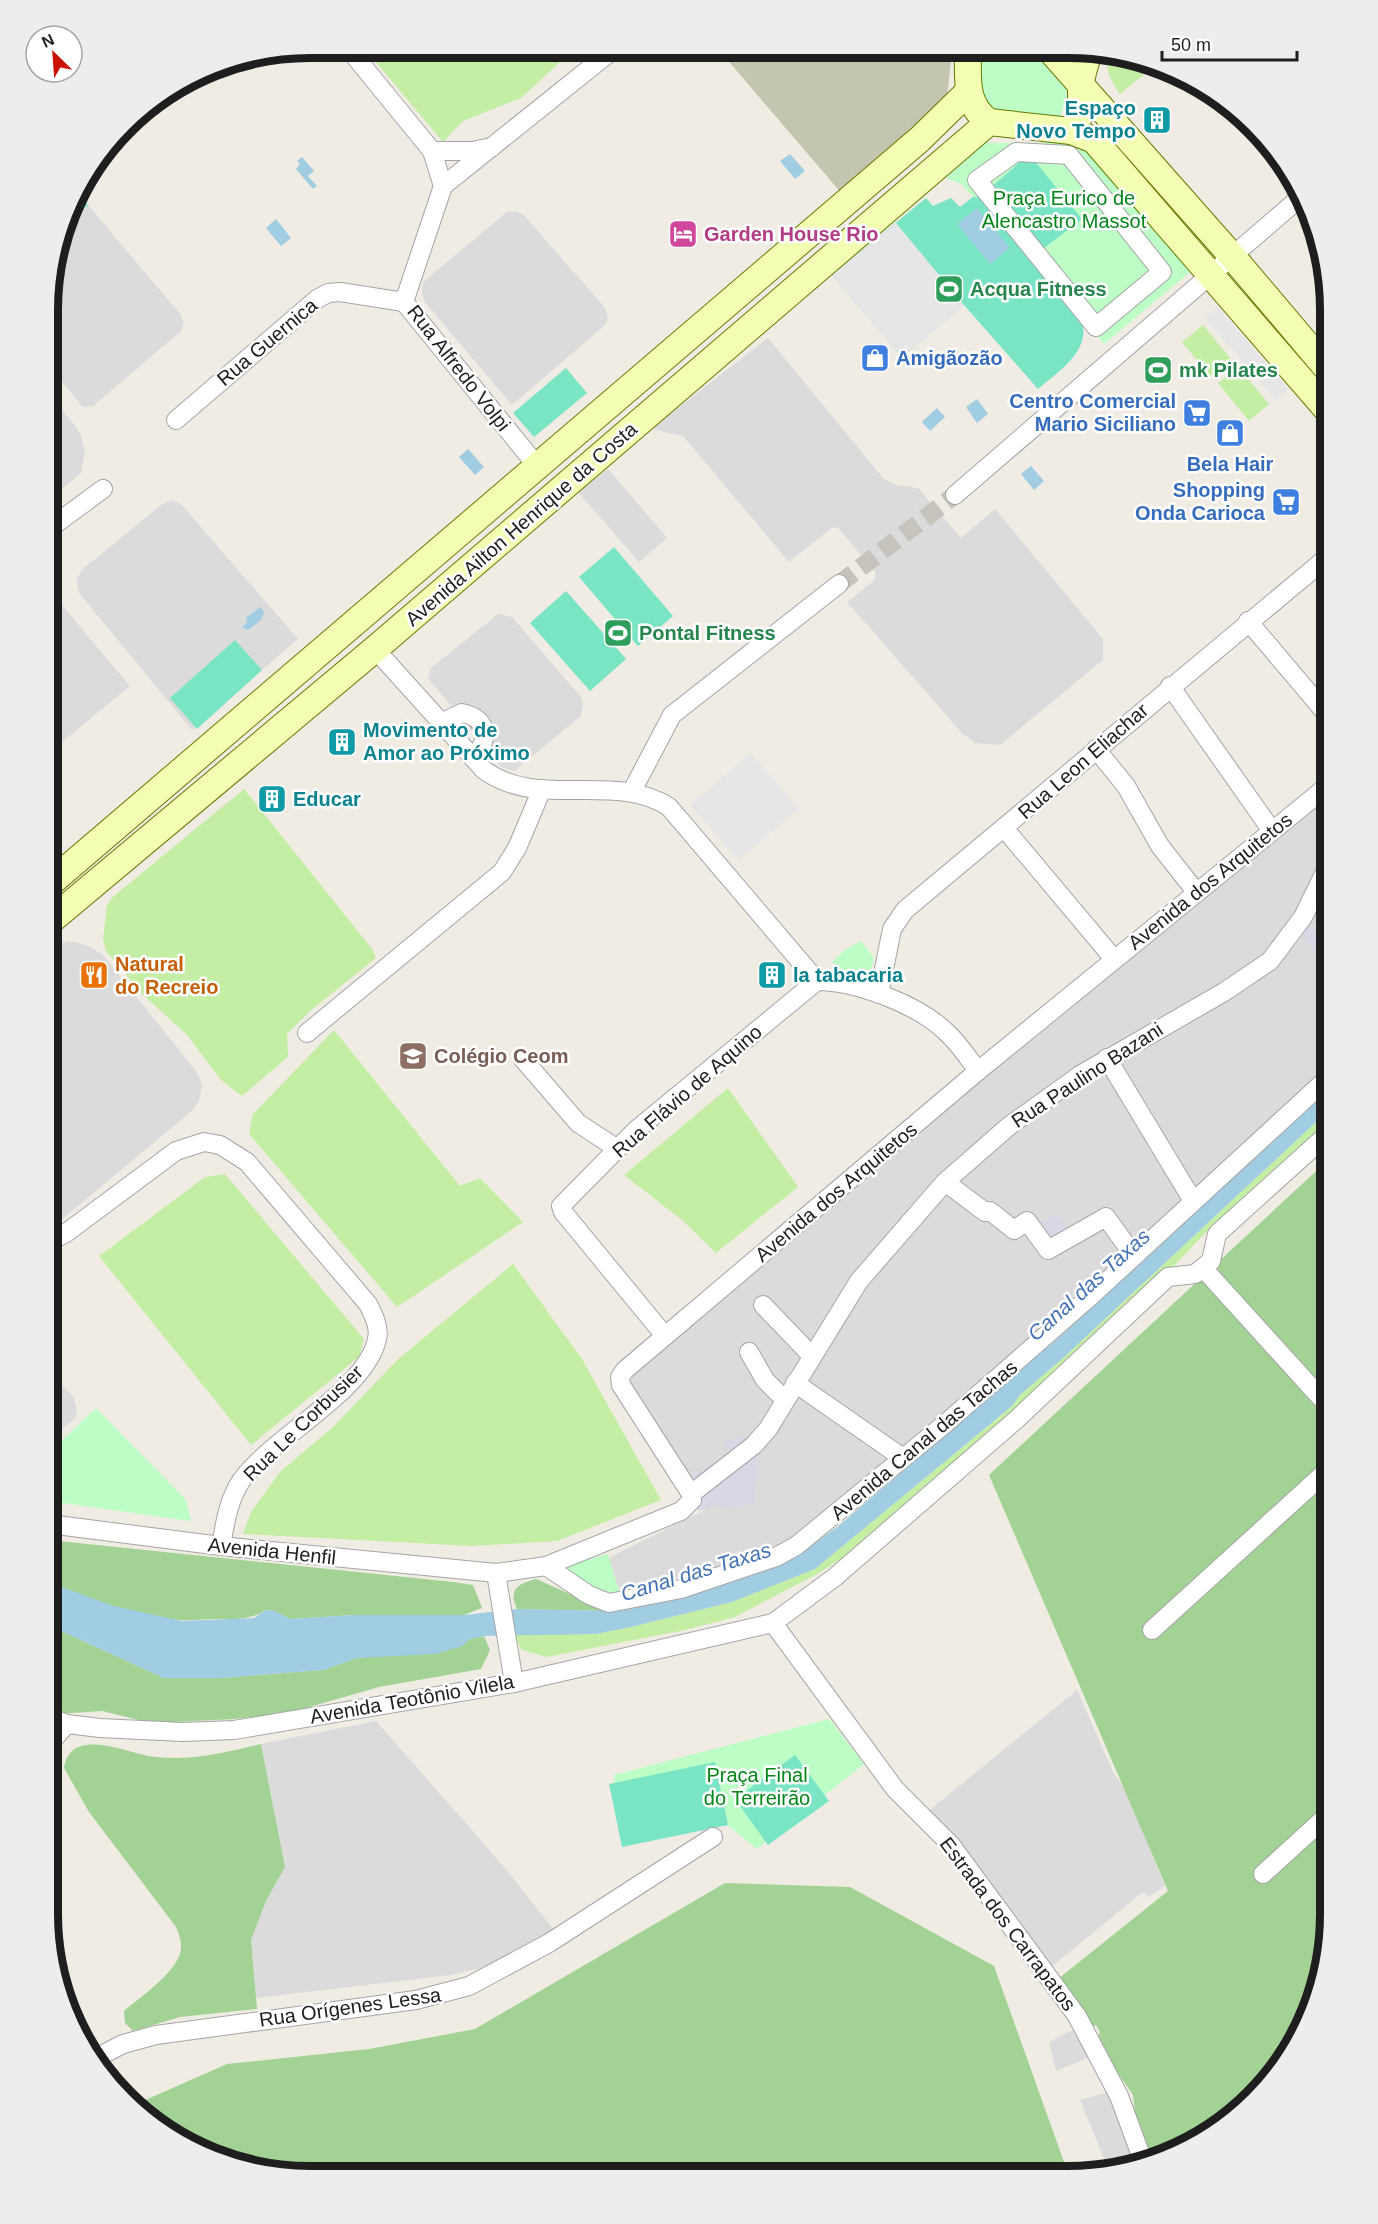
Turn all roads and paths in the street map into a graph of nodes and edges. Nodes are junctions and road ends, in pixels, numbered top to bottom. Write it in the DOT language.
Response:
graph roads {
  1 [pos="356,58"];
  2 [pos="603,58"];
  3 [pos="968,58"];
  4 [pos="1057,58"];
  5 [pos="1088,59"];
  6 [pos="1081,85"];
  7 [pos="968,92"];
  8 [pos="989,122"];
  9 [pos="1071,131"];
  10 [pos="494,147"];
  11 [pos="432,151"];
  12 [pos="443,186"];
  13 [pos="1295,202"];
  14 [pos="1232,256"];
  15 [pos="1212,275"];
  16 [pos="404,302"];
  17 [pos="1096,327"];
  18 [pos="1320,360"];
  19 [pos="1320,401"];
  20 [pos="593,418"];
  21 [pos="176,420"];
  22 [pos="616,443"];
  23 [pos="537,466"];
  24 [pos="103,489"];
  25 [pos="955,495"];
  26 [pos="58,522"];
  27 [pos="1320,563"];
  28 [pos="839,584"];
  29 [pos="1248,621"];
  30 [pos="375,649"];
  31 [pos="1170,686"];
  32 [pos="1320,706"];
  33 [pos="441,723"];
  34 [pos="1096,749"];
  35 [pos="473,758"];
  36 [pos="542,789"];
  37 [pos="632,791"];
  38 [pos="1320,792"];
  39 [pos="149,799"];
  40 [pos="171,822"];
  41 [pos="1004,828"];
  42 [pos="1272,831"];
  43 [pos="58,876"];
  44 [pos="1320,882"];
  45 [pos="1197,893"];
  46 [pos="58,915"];
  47 [pos="1114,959"];
  48 [pos="817,981"];
  49 [pos="879,994"];
  50 [pos="307,1033"];
  51 [pos="522,1058"];
  52 [pos="1107,1058"];
  53 [pos="978,1071"];
  54 [pos="1320,1085"];
  55 [pos="1320,1140"];
  56 [pos="616,1148"];
  57 [pos="945,1182"];
  58 [pos="1193,1202"];
  59 [pos="58,1237"];
  60 [pos="1134,1256"];
  61 [pos="1203,1268"];
  62 [pos="763,1305"];
  63 [pos="665,1336"];
  64 [pos="749,1352"];
  65 [pos="812,1356"];
  66 [pos="795,1383"];
  67 [pos="1320,1397"];
  68 [pos="785,1400"];
  69 [pos="903,1458"];
  70 [pos="1320,1477"];
  71 [pos="691,1494"];
  72 [pos="58,1525"];
  73 [pos="221,1546"];
  74 [pos="546,1566"];
  75 [pos="496,1573"];
  76 [pos="772,1623"];
  77 [pos="1152,1630"];
  78 [pos="514,1683"];
  79 [pos="58,1721"];
  80 [pos="68,1724"];
  81 [pos="58,1734"];
  82 [pos="1320,1822"];
  83 [pos="713,1837"];
  84 [pos="1263,1874"];
  85 [pos="102,2055"];
  86 [pos="1141,2154"];
  1 -- 11 [label="street"];
  2 -- 10 [label="street"];
  3 -- 7 [label="street"];
  4 -- 6 [label="street"];
  5 -- 6 [label="street"];
  6 -- 9 [label="street"];
  6 -- 14 [label="street"];
  7 -- 8 [label="street"];
  7 -- 20 [label="street, Avenida Ailton Henrique da Costa"];
  8 -- 9 [label="street"];
  8 -- 22 [label="street, Avenida Ailton Henrique da Costa"];
  9 -- 15 [label="street"];
  10 -- 11 [label="street"];
  10 -- 12 [label="street"];
  11 -- 12 [label="street"];
  12 -- 16 [label="street, Rua Alfredo Volpi"];
  13 -- 14 [label="street"];
  14 -- 15 [label="street"];
  14 -- 18 [label="street"];
  15 -- 19 [label="street"];
  15 -- 25 [label="street"];
  16 -- 21 [label="street, Rua Guernica"];
  16 -- 23 [label="street, Rua Alfredo Volpi"];
  17 -- 17 [label="street"];
  20 -- 22 [label="street"];
  20 -- 23 [label="street, Avenida Ailton Henrique da Costa"];
  22 -- 30 [label="street, Avenida Ailton Henrique da Costa"];
  23 -- 39 [label="street, Avenida Ailton Henrique da Costa"];
  24 -- 26 [label="street"];
  27 -- 29 [label="street, Rua Leon Eliachar"];
  28 -- 37 [label="street"];
  29 -- 31 [label="street, Rua Leon Eliachar"];
  29 -- 32 [label="street"];
  30 -- 33 [label="street"];
  30 -- 40 [label="street, Avenida Ailton Henrique da Costa"];
  31 -- 34 [label="street, Rua Leon Eliachar"];
  31 -- 42 [label="street"];
  33 -- 35 [label="street"];
  33 -- 35 [label="street"];
  34 -- 41 [label="street, Rua Leon Eliachar"];
  34 -- 45 [label="street"];
  35 -- 36 [label="street"];
  36 -- 37 [label="street"];
  36 -- 50 [label="street"];
  37 -- 48 [label="street"];
  38 -- 42 [label="street, Avenida dos Arquitetos"];
  39 -- 40 [label="street"];
  39 -- 43 [label="street, Avenida Ailton Henrique da Costa"];
  40 -- 46 [label="street, Avenida Ailton Henrique da Costa"];
  41 -- 47 [label="street"];
  41 -- 49 [label="street, Rua Leon Eliachar"];
  42 -- 45 [label="street, Avenida dos Arquitetos"];
  44 -- 52 [label="street, Rua Paulino Bazani"];
  45 -- 47 [label="street, Avenida dos Arquitetos"];
  47 -- 53 [label="street, Avenida dos Arquitetos"];
  48 -- 49 [label="street"];
  48 -- 56 [label="street, Rua Flávio de Aquino"];
  49 -- 53 [label="street"];
  51 -- 56 [label="street"];
  52 -- 57 [label="street, Rua Paulino Bazani"];
  52 -- 58 [label="street"];
  53 -- 63 [label="street, Avenida dos Arquitetos"];
  54 -- 58 [label="street, Avenida Canal das Tachas"];
  55 -- 61 [label="street"];
  56 -- 63 [label="street, Rua Flávio de Aquino"];
  57 -- 60 [label="street"];
  57 -- 65 [label="street, Rua Paulino Bazani"];
  58 -- 60 [label="street, Avenida Canal das Tachas"];
  59 -- 73 [label="street, Rua Le Corbusier"];
  60 -- 69 [label="street, Avenida Canal das Tachas"];
  61 -- 67 [label="street"];
  61 -- 76 [label="street"];
  62 -- 65 [label="street"];
  63 -- 71 [label="street, Avenida dos Arquitetos"];
  64 -- 68 [label="street"];
  65 -- 66 [label="street, Rua Paulino Bazani"];
  66 -- 68 [label="street, Rua Paulino Bazani"];
  66 -- 69 [label="street"];
  68 -- 71 [label="street, Rua Paulino Bazani"];
  69 -- 74 [label="street, Avenida Canal das Tachas"];
  70 -- 77 [label="street"];
  71 -- 74 [label="street"];
  72 -- 73 [label="street, Avenida Henfil"];
  73 -- 75 [label="street, Avenida Henfil"];
  74 -- 75 [label="street"];
  75 -- 78 [label="street"];
  76 -- 78 [label="street, Avenida Teotônio Vilela"];
  76 -- 86 [label="street, Estrada dos Carrapatos"];
  78 -- 80 [label="street, Avenida Teotônio Vilela"];
  79 -- 80 [label="street, Avenida Teotônio Vilela"];
  80 -- 81 [label="street"];
  82 -- 84 [label="street"];
  83 -- 85 [label="street, Rua Orígenes Lessa"];
}
